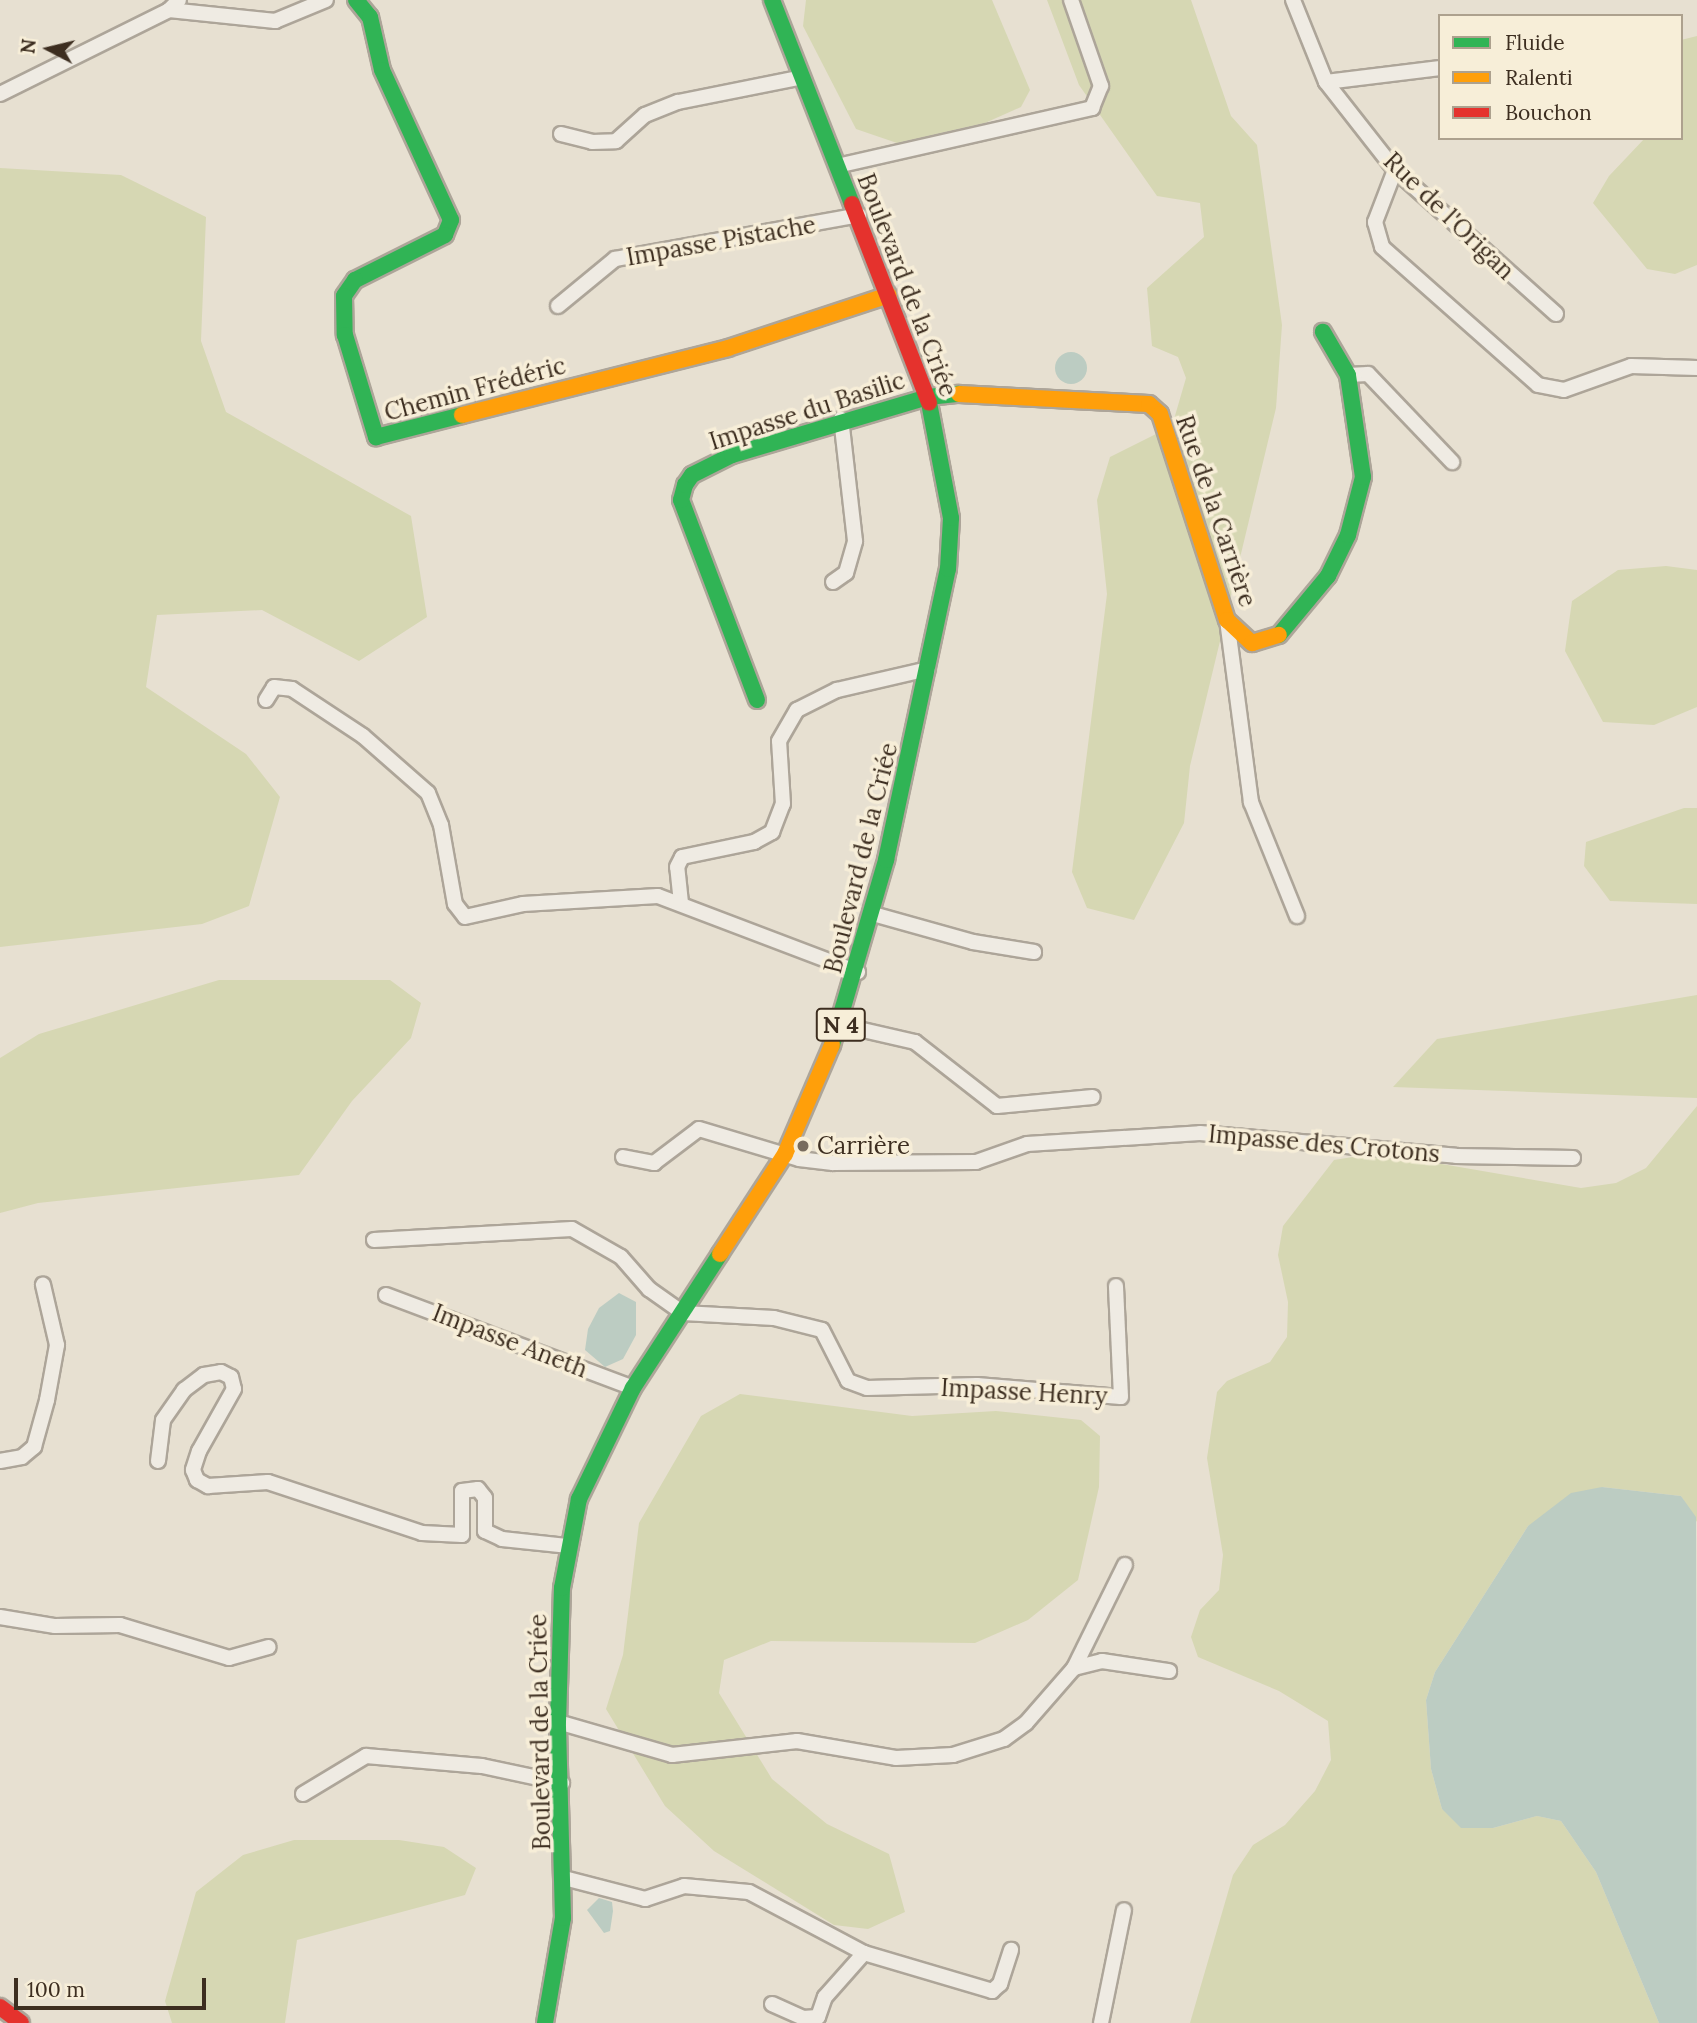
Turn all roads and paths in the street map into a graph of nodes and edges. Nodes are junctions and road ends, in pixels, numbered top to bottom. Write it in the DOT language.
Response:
graph roads {
  1 [pos="326,0"];
  2 [pos="356,0"];
  3 [pos="772,0"];
  4 [pos="1071,0"];
  5 [pos="1293,0"];
  6 [pos="174,5"];
  7 [pos="1438,68"];
  8 [pos="803,77"];
  9 [pos="1326,82"];
  10 [pos="0,94"];
  11 [pos="561,134"];
  12 [pos="837,166"];
  13 [pos="1395,170"];
  14 [pos="859,215"];
  15 [pos="889,295"];
  16 [pos="558,306"];
  17 [pos="1556,314"];
  18 [pos="1323,332"];
  19 [pos="1697,368"];
  20 [pos="1348,375"];
  21 [pos="928,397"];
  22 [pos="841,419"];
  23 [pos="1452,463"];
  24 [pos="833,582"];
  25 [pos="1227,620"];
  26 [pos="928,669"];
  27 [pos="266,700"];
  28 [pos="757,700"];
  29 [pos="681,903"];
  30 [pos="873,914"];
  31 [pos="1297,916"];
  32 [pos="1034,952"];
  33 [pos="858,972"];
  34 [pos="841,1025"];
  35 [pos="1093,1097"];
  36 [pos="785,1154"];
  37 [pos="623,1157"];
  38 [pos="1573,1158"];
  39 [pos="374,1240"];
  40 [pos="43,1285"];
  41 [pos="1116,1286"];
  42 [pos="386,1295"];
  43 [pos="683,1313"];
  44 [pos="633,1388"];
  45 [pos="0,1461"];
  46 [pos="158,1461"];
  47 [pos="567,1546"];
  48 [pos="1125,1564"];
  49 [pos="0,1617"];
  50 [pos="269,1647"];
  51 [pos="1074,1668"];
  52 [pos="1169,1671"];
  53 [pos="558,1722"];
  54 [pos="562,1783"];
  55 [pos="303,1794"];
  56 [pos="565,1878"];
  57 [pos="1124,1910"];
  58 [pos="1011,1950"];
  59 [pos="864,1953"];
  60 [pos="772,2004"];
  61 [pos="0,2007"];
  62 [pos="21,2023"];
  63 [pos="545,2023"];
  64 [pos="1101,2023"];
  1 -- 6 [label="street"];
  2 -- 15 [label="street, Chemin Frédéric"];
  3 -- 8 [label="street, Boulevard de la Criée / N 4"];
  4 -- 12 [label="street"];
  5 -- 9 [label="street, Rue de l'Origan"];
  6 -- 10 [label="street"];
  7 -- 9 [label="street"];
  8 -- 11 [label="street"];
  8 -- 12 [label="street, Boulevard de la Criée / N 4"];
  9 -- 13 [label="street, Rue de l'Origan"];
  12 -- 14 [label="street, Boulevard de la Criée / N 4"];
  13 -- 17 [label="street, Rue de l'Origan"];
  13 -- 19 [label="street"];
  14 -- 15 [label="street, Boulevard de la Criée / N 4"];
  14 -- 16 [label="street, Impasse Pistache"];
  15 -- 21 [label="street, Boulevard de la Criée / N 4"];
  18 -- 20 [label="street, Rue de la Carrière"];
  20 -- 23 [label="street"];
  20 -- 25 [label="street, Rue de la Carrière"];
  21 -- 22 [label="street, Impasse du Basilic"];
  21 -- 25 [label="street, Rue de la Carrière"];
  21 -- 26 [label="street, Boulevard de la Criée / N 4"];
  22 -- 24 [label="street"];
  22 -- 28 [label="street, Impasse du Basilic"];
  25 -- 31 [label="street"];
  26 -- 29 [label="street"];
  26 -- 30 [label="street, Boulevard de la Criée / N 4"];
  27 -- 29 [label="street"];
  29 -- 33 [label="street"];
  30 -- 32 [label="street"];
  30 -- 33 [label="street, Boulevard de la Criée / N 4"];
  33 -- 34 [label="street, Boulevard de la Criée / N 4"];
  34 -- 35 [label="street"];
  34 -- 36 [label="street, Boulevard de la Criée / N 4"];
  36 -- 37 [label="street, Impasse des Crotons"];
  36 -- 38 [label="street, Impasse des Crotons"];
  36 -- 43 [label="street, Boulevard de la Criée / N 4"];
  39 -- 43 [label="street"];
  40 -- 45 [label="street"];
  41 -- 43 [label="street, Impasse Henry"];
  42 -- 44 [label="street, Impasse Aneth"];
  43 -- 44 [label="street, Boulevard de la Criée / N 4"];
  44 -- 47 [label="street, Boulevard de la Criée / N 4"];
  46 -- 47 [label="street"];
  47 -- 53 [label="street, Boulevard de la Criée / N 4"];
  48 -- 51 [label="street"];
  49 -- 50 [label="street"];
  51 -- 52 [label="street"];
  51 -- 53 [label="street"];
  53 -- 54 [label="street, Boulevard de la Criée / N 4"];
  54 -- 55 [label="street"];
  54 -- 56 [label="street, Boulevard de la Criée / N 4"];
  56 -- 59 [label="street"];
  56 -- 63 [label="street, Boulevard de la Criée / N 4"];
  57 -- 64 [label="street"];
  58 -- 59 [label="street"];
  59 -- 60 [label="street"];
  61 -- 62 [label="street"];
}
